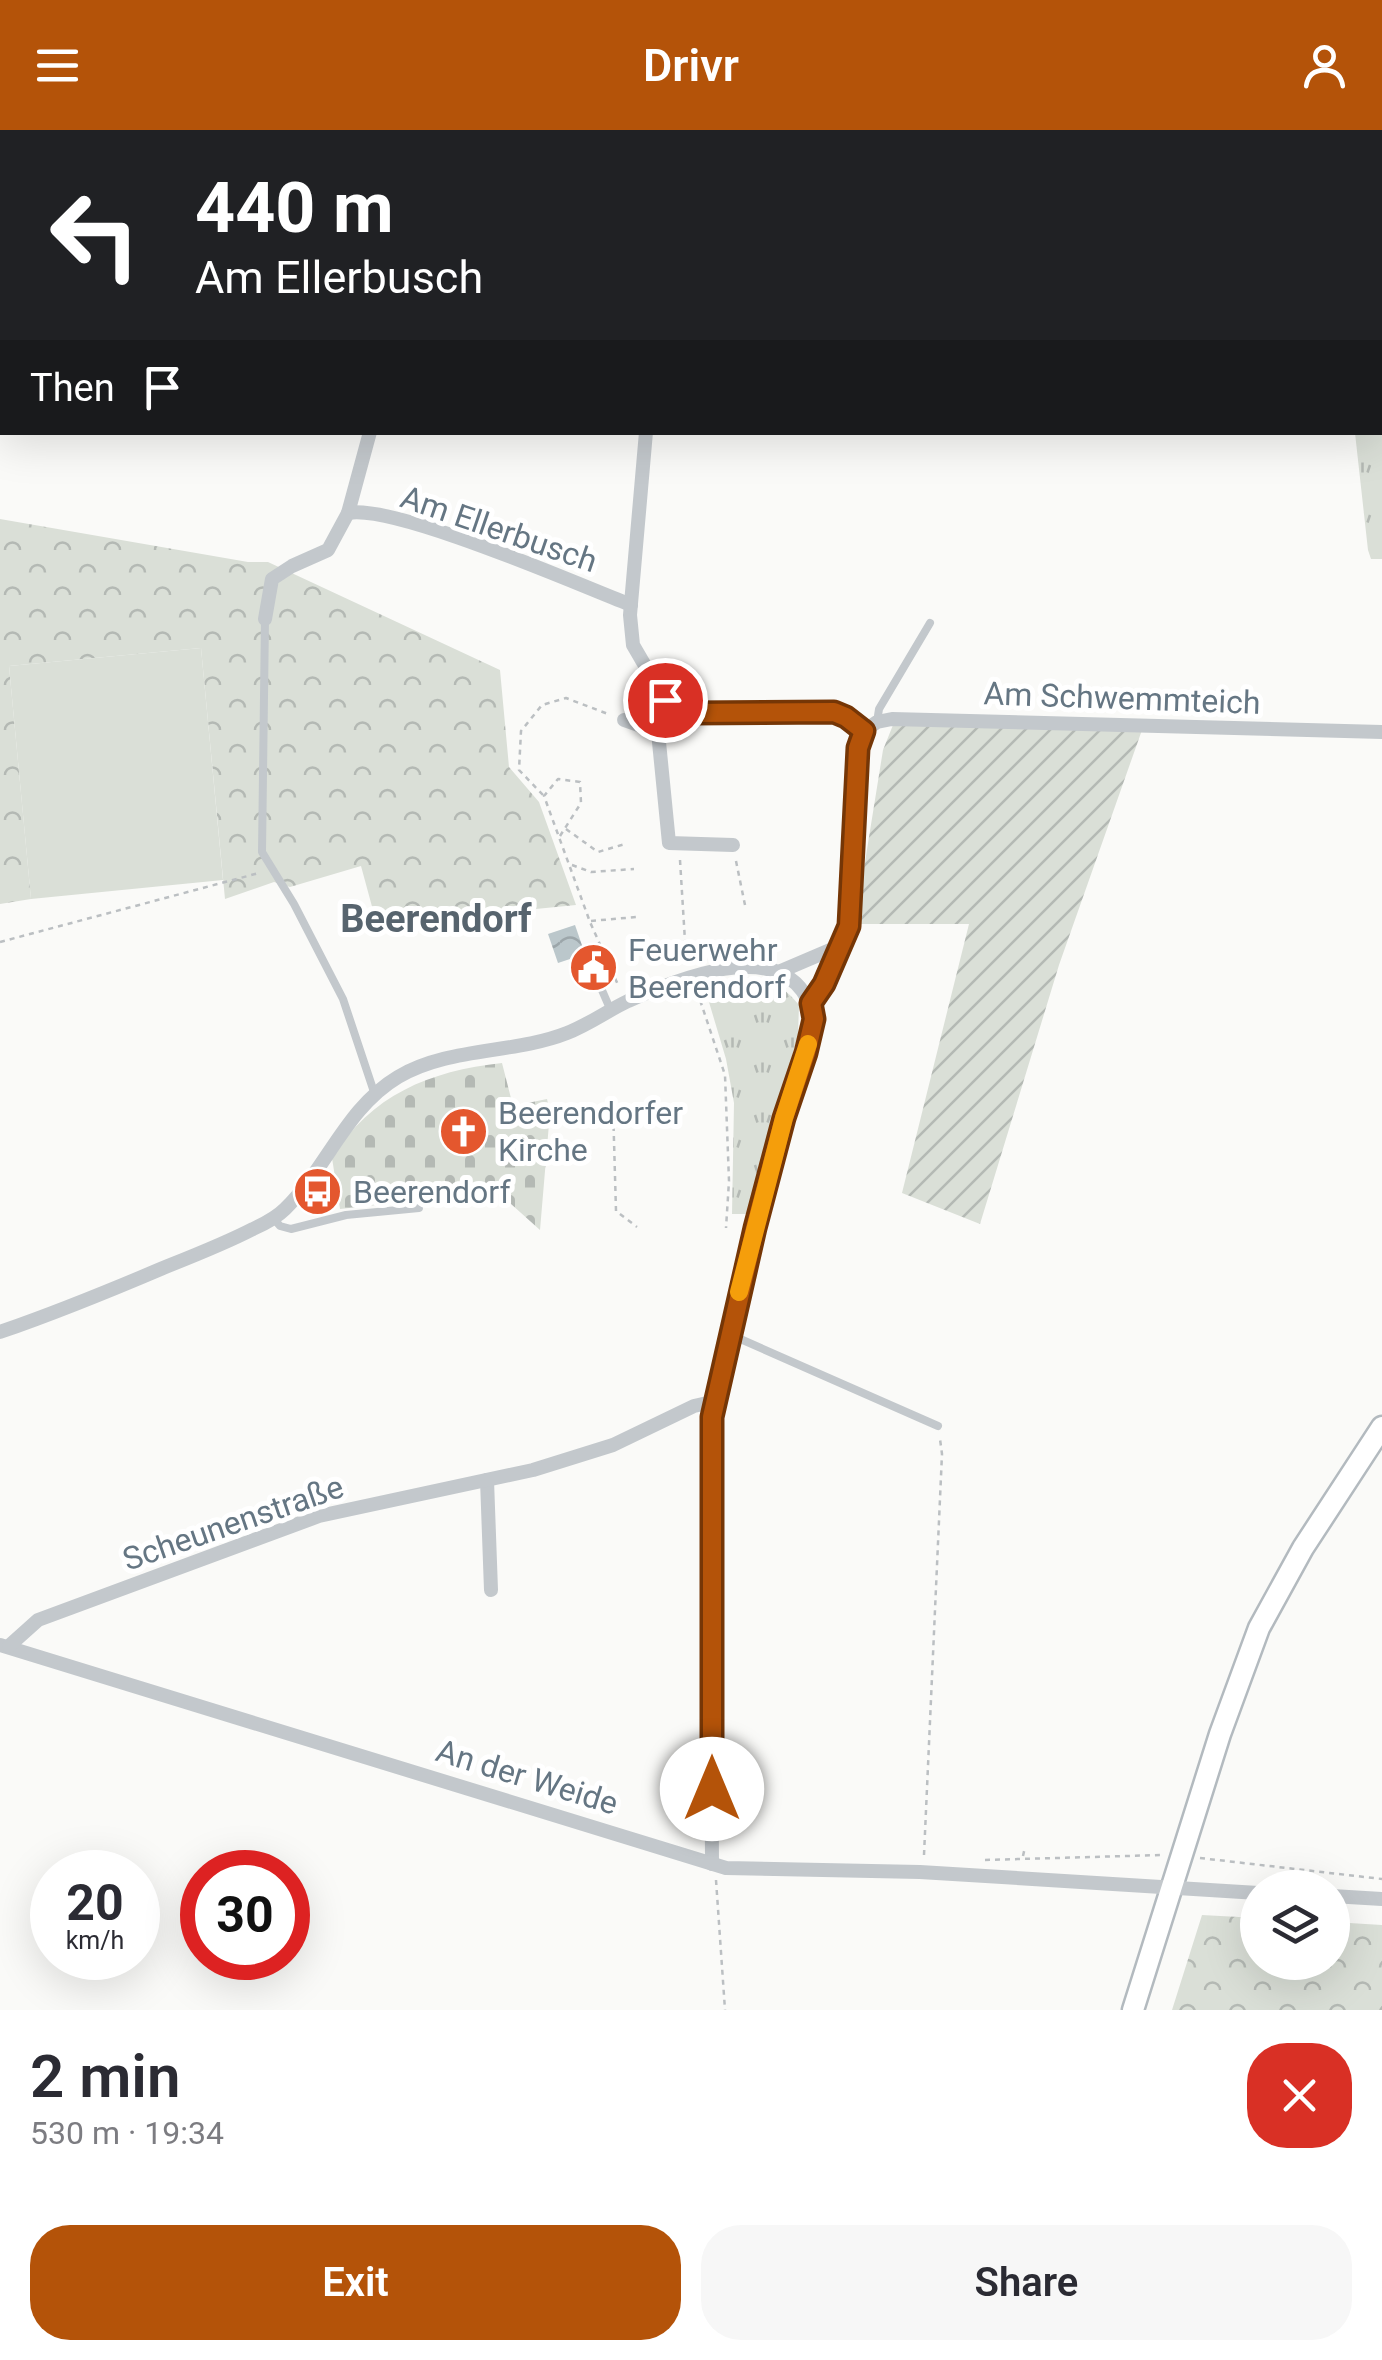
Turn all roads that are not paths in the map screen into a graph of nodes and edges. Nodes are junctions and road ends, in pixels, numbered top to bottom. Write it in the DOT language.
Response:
graph roads {
  1 [pos="369,435"];
  2 [pos="646,435"];
  3 [pos="348,513"];
  4 [pos="631,605"];
  5 [pos="264,619"];
  6 [pos="930,623"];
  7 [pos="672,707"];
  8 [pos="624,720"];
  9 [pos="871,726"];
  10 [pos="658,732"];
  11 [pos="1382,732"];
  12 [pos="733,845"];
  13 [pos="842,945"];
  14 [pos="781,972"];
  15 [pos="598,981"];
  16 [pos="811,1003"];
  17 [pos="611,1011"];
  18 [pos="375,1096"];
  19 [pos="419,1208"];
  20 [pos="273,1217"];
  21 [pos="0,1332"];
  22 [pos="730,1334"];
  23 [pos="716,1402"];
  24 [pos="938,1426"];
  25 [pos="1382,1426"];
  26 [pos="487,1480"];
  27 [pos="491,1590"];
  28 [pos="5,1646"];
  29 [pos="712,1864"];
  30 [pos="1172,1888"];
  31 [pos="1240,1891"];
  32 [pos="1350,1897"];
  33 [pos="1382,1898"];
  34 [pos="1134,2010"];
  1 -- 3 [label="street, Am Ellerbusch"];
  2 -- 4 [label="street, Am Ellerbusch"];
  3 -- 4 [label="street, Am Ellerbusch"];
  3 -- 5 [label="street, Am Ellerbusch"];
  4 -- 7 [label="street, Am Ellerbusch"];
  5 -- 18 [label="lane"];
  6 -- 9 [label="lane"];
  7 -- 9 [label="street"];
  7 -- 10 [label="street"];
  8 -- 10 [label="street"];
  9 -- 11 [label="street, Am Schwemmteich"];
  9 -- 13 [label="street"];
  10 -- 12 [label="street"];
  13 -- 14 [label="street"];
  13 -- 16 [label="street"];
  14 -- 16 [label="street"];
  14 -- 17 [label="street"];
  15 -- 17 [label="lane"];
  16 -- 22 [label="street"];
  17 -- 18 [label="street"];
  18 -- 20 [label="street"];
  19 -- 20 [label="lane"];
  20 -- 21 [label="street"];
  22 -- 23 [label="street"];
  22 -- 24 [label="lane"];
  23 -- 26 [label="street, Scheunenstraße"];
  23 -- 29 [label="street"];
  25 -- 30 [label="main road"];
  26 -- 27 [label="street"];
  26 -- 28 [label="street, Scheunenstraße"];
  28 -- 29 [label="street, An der Weide"];
  29 -- 30 [label="street, An der Weide"];
  30 -- 31 [label="street, An der Weide"];
  30 -- 34 [label="main road"];
  32 -- 33 [label="street"];
}
